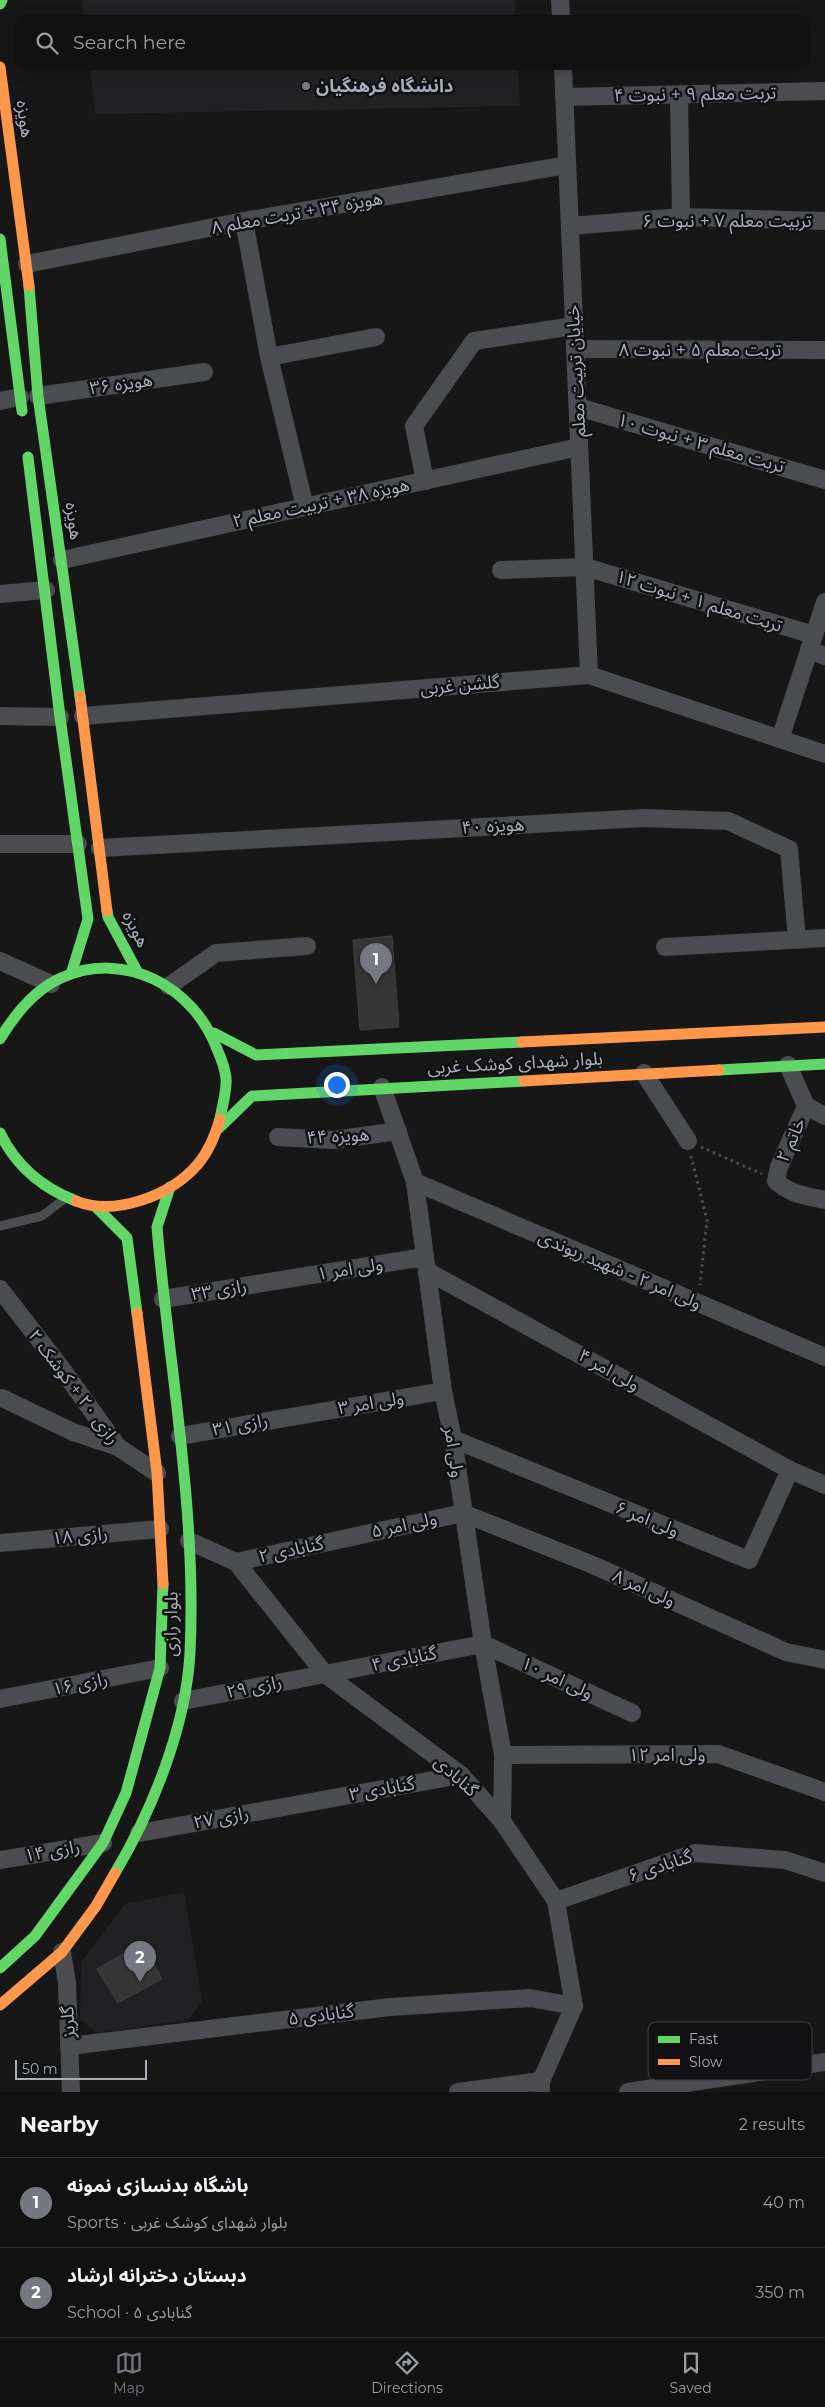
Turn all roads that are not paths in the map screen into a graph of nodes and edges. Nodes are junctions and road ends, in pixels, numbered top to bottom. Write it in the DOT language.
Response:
graph roads {
  1 [pos="2,0"];
  2 [pos="560,0"];
  3 [pos="0,4"];
  4 [pos="561,15"];
  5 [pos="0,67"];
  6 [pos="563,70"];
  7 [pos="825,91"];
  8 [pos="679,95"];
  9 [pos="564,97"];
  10 [pos="567,165"];
  11 [pos="681,217"];
  12 [pos="244,222"];
  13 [pos="825,222"];
  14 [pos="570,226"];
  15 [pos="1,249"];
  16 [pos="27,264"];
  17 [pos="574,326"];
  18 [pos="376,337"];
  19 [pos="575,349"];
  20 [pos="825,350"];
  21 [pos="270,357"];
  22 [pos="204,372"];
  23 [pos="38,396"];
  24 [pos="20,397"];
  25 [pos="0,400"];
  26 [pos="578,407"];
  27 [pos="24,426"];
  28 [pos="27,445"];
  29 [pos="580,447"];
  30 [pos="825,480"];
  31 [pos="425,481"];
  32 [pos="305,507"];
  33 [pos="62,560"];
  34 [pos="585,567"];
  35 [pos="501,570"];
  36 [pos="46,590"];
  37 [pos="0,594"];
  38 [pos="825,602"];
  39 [pos="816,647"];
  40 [pos="589,675"];
  41 [pos="0,716"];
  42 [pos="83,716"];
  43 [pos="60,717"];
  44 [pos="780,739"];
  45 [pos="825,754"];
  46 [pos="0,844"];
  47 [pos="78,844"];
  48 [pos="100,848"];
  49 [pos="825,938"];
  50 [pos="796,940"];
  51 [pos="307,946"];
  52 [pos="666,947"];
  53 [pos="0,961"];
  54 [pos="138,973"];
  55 [pos="71,974"];
  56 [pos="51,984"];
  57 [pos="169,986"];
  58 [pos="825,1026"];
  59 [pos="214,1034"];
  60 [pos="0,1039"];
  61 [pos="825,1064"];
  62 [pos="788,1065"];
  63 [pos="644,1073"];
  64 [pos="382,1087"];
  65 [pos="806,1106"];
  66 [pos="825,1116"];
  67 [pos="219,1128"];
  68 [pos="398,1131"];
  69 [pos="0,1133"];
  70 [pos="278,1137"];
  71 [pos="688,1141"];
  72 [pos="2,1143"];
  73 [pos="415,1182"];
  74 [pos="170,1187"];
  75 [pos="67,1198"];
  76 [pos="825,1200"];
  77 [pos="96,1207"];
  78 [pos="0,1226"];
  79 [pos="425,1264"];
  80 [pos="276,1282"];
  81 [pos="0,1289"];
  82 [pos="163,1299"];
  83 [pos="825,1357"];
  84 [pos="443,1391"];
  85 [pos="2,1398"];
  86 [pos="299,1415"];
  87 [pos="180,1436"];
  88 [pos="453,1439"];
  89 [pos="118,1447"];
  90 [pos="790,1470"];
  91 [pos="157,1473"];
  92 [pos="825,1486"];
  93 [pos="463,1512"];
  94 [pos="160,1529"];
  95 [pos="346,1538"];
  96 [pos="189,1541"];
  97 [pos="0,1543"];
  98 [pos="236,1562"];
  99 [pos="483,1644"];
  100 [pos="825,1660"];
  101 [pos="160,1668"];
  102 [pos="325,1674"];
  103 [pos="0,1699"];
  104 [pos="183,1701"];
  105 [pos="632,1713"];
  106 [pos="503,1755"];
  107 [pos="461,1775"];
  108 [pos="825,1792"];
  109 [pos="304,1803"];
  110 [pos="502,1821"];
  111 [pos="138,1832"];
  112 [pos="103,1843"];
  113 [pos="0,1860"];
  114 [pos="825,1873"];
  115 [pos="556,1901"];
  116 [pos="62,1952"];
  117 [pos="0,1968"];
  118 [pos="0,2005"];
  119 [pos="574,2006"];
  120 [pos="70,2046"];
  121 [pos="825,2062"];
  122 [pos="812,2064"];
  123 [pos="707,2080"];
  124 [pos="541,2087"];
  125 [pos="71,2092"];
  126 [pos="458,2092"];
  127 [pos="628,2092"];
  1 -- 3 [label="main road"];
  2 -- 4 [label="street"];
  5 -- 16 [label="main road, هویزه"];
  6 -- 9 [label="street, خیایان تربیت معلم"];
  7 -- 8 [label="street, تربت معلم ۹ + نبوت ۴"];
  8 -- 9 [label="street, تربت معلم ۹ + نبوت ۴"];
  8 -- 11 [label="street"];
  9 -- 10 [label="street, خیایان تربیت معلم"];
  10 -- 12 [label="street, هویزه ۳۴ + تربت معلم ۸"];
  10 -- 14 [label="street, خیایان تربیت معلم"];
  11 -- 13 [label="street, تربیت معلم ۷ + نبوت ۶"];
  11 -- 14 [label="street, تربیت معلم ۷ + نبوت ۶"];
  12 -- 16 [label="street, هویزه ۳۴ + تربت معلم ۸"];
  12 -- 21 [label="street"];
  14 -- 17 [label="street, خیایان تربیت معلم"];
  15 -- 24 [label="main road"];
  16 -- 23 [label="main road, هویزه"];
  17 -- 19 [label="street, خیایان تربیت معلم"];
  17 -- 31 [label="street"];
  18 -- 21 [label="street"];
  19 -- 20 [label="street, تربت معلم ۵ + نبوت ۸"];
  19 -- 26 [label="street, خیایان تربیت معلم"];
  21 -- 32 [label="street"];
  22 -- 23 [label="street, هویزه ۳۶"];
  23 -- 33 [label="main road, هویزه"];
  24 -- 25 [label="street"];
  24 -- 27 [label="main road"];
  26 -- 29 [label="street, خیایان تربیت معلم"];
  26 -- 30 [label="street, تربت معلم ۳ + نبوت ۱۰"];
  28 -- 36 [label="main road, هویزه"];
  29 -- 31 [label="street, هویزه ۳۸ + تربیت معلم ۲"];
  29 -- 34 [label="street, خیایان تربیت معلم"];
  31 -- 32 [label="street, هویزه ۳۸ + تربیت معلم ۲"];
  32 -- 33 [label="street, هویزه ۳۸ + تربیت معلم ۲"];
  33 -- 42 [label="main road, هویزه"];
  34 -- 35 [label="street, تربت معلم ۱ + نبوت ۱۲"];
  34 -- 39 [label="street, تربت معلم ۱ + نبوت ۱۲"];
  34 -- 40 [label="street, خیایان تربیت معلم"];
  36 -- 37 [label="street"];
  36 -- 43 [label="main road, هویزه"];
  38 -- 39 [label="street"];
  39 -- 44 [label="street"];
  40 -- 42 [label="street, گلشن غربی"];
  40 -- 44 [label="street, گلشن غربی"];
  41 -- 43 [label="street"];
  42 -- 48 [label="main road, هویزه"];
  43 -- 47 [label="main road, هویزه"];
  44 -- 45 [label="street, گلشن غربی"];
  46 -- 47 [label="street"];
  47 -- 55 [label="main road, هویزه"];
  48 -- 50 [label="street, هویزه ۴۰"];
  48 -- 54 [label="main road, هویزه"];
  49 -- 50 [label="street"];
  50 -- 52 [label="street"];
  51 -- 57 [label="street"];
  53 -- 56 [label="street"];
  54 -- 55 [label="main road"];
  54 -- 57 [label="main road"];
  55 -- 56 [label="main road"];
  56 -- 60 [label="main road"];
  57 -- 59 [label="main road"];
  58 -- 59 [label="main road, بلوار شهدای کوشک غربی"];
  59 -- 67 [label="main road"];
  61 -- 62 [label="main road, بلوار شهدای کوشک غربی"];
  62 -- 63 [label="main road, بلوار شهدای کوشک غربی"];
  62 -- 65 [label="street"];
  63 -- 64 [label="main road, بلوار شهدای کوشک غربی"];
  63 -- 71 [label="street"];
  64 -- 67 [label="main road, بلوار شهدای کوشک غربی"];
  64 -- 68 [label="street, ولی امر"];
  65 -- 66 [label="street"];
  65 -- 76 [label="street, خاتم ۲"];
  67 -- 74 [label="main road"];
  68 -- 70 [label="street, هویزه ۴۴"];
  68 -- 73 [label="street, ولی امر"];
  69 -- 72 [label="main road"];
  72 -- 75 [label="main road"];
  73 -- 79 [label="street, ولی امر"];
  73 -- 83 [label="street, ولی امر ۲ - شهید ریوندی"];
  74 -- 77 [label="main road"];
  74 -- 82 [label="main road, بلوار رازی"];
  75 -- 77 [label="main road"];
  75 -- 78 [label="lane"];
  77 -- 91 [label="main road, بلوار رازی"];
  79 -- 80 [label="street, ولی امر ۱"];
  79 -- 84 [label="street, ولی امر"];
  79 -- 90 [label="street, ولی امر ۴"];
  80 -- 82 [label="street, رازی ۳۳"];
  81 -- 89 [label="street, رازی ۲۰ + کوشک ۲"];
  82 -- 87 [label="main road, بلوار رازی"];
  84 -- 86 [label="street, ولی امر ۳"];
  84 -- 88 [label="street, ولی امر"];
  85 -- 89 [label="street"];
  86 -- 87 [label="street, رازی ۳۱"];
  87 -- 96 [label="main road, بلوار رازی"];
  88 -- 90 [label="street, ولی امر ۶"];
  88 -- 93 [label="street, ولی امر"];
  89 -- 91 [label="street, رازی ۲۰ + کوشک ۲"];
  90 -- 92 [label="street, ولی امر ۴"];
  91 -- 94 [label="main road, بلوار رازی"];
  93 -- 95 [label="street, ولی امر ۵"];
  93 -- 99 [label="street, ولی امر"];
  93 -- 100 [label="street, ولی امر ۸"];
  94 -- 97 [label="street, رازی ۱۸"];
  94 -- 101 [label="main road, بلوار رازی"];
  95 -- 98 [label="street, گنابادی ۲"];
  96 -- 98 [label="street, گنابادی"];
  96 -- 104 [label="main road, بلوار رازی"];
  98 -- 102 [label="street, گنابادی"];
  99 -- 102 [label="street, گنابادی ۴"];
  99 -- 105 [label="street, ولی امر ۱۰"];
  99 -- 106 [label="street, ولی امر"];
  101 -- 103 [label="street, رازی ۱۶"];
  101 -- 112 [label="main road, بلوار رازی"];
  102 -- 104 [label="street, رازی ۲۹"];
  102 -- 107 [label="street, گنابادی"];
  104 -- 111 [label="main road, بلوار رازی"];
  106 -- 108 [label="street, ولی امر ۱۲"];
  106 -- 110 [label="street, ولی امر"];
  107 -- 109 [label="street, گنابادی ۳"];
  107 -- 110 [label="street, گنابادی"];
  109 -- 111 [label="street, رازی ۲۷"];
  110 -- 115 [label="street, گنابادی"];
  111 -- 116 [label="main road, بلوار رازی"];
  112 -- 113 [label="street, رازی ۱۴"];
  112 -- 117 [label="main road, بلوار رازی"];
  114 -- 115 [label="street, گنابادی ۶"];
  115 -- 119 [label="street, گنابادی"];
  116 -- 118 [label="main road, بلوار رازی"];
  116 -- 120 [label="street, گلریز"];
  119 -- 120 [label="street, گنابادی ۵"];
  119 -- 124 [label="street"];
  120 -- 125 [label="street, گلریز"];
  121 -- 122 [label="street"];
  123 -- 127 [label="street"];
  124 -- 126 [label="street"];
}
